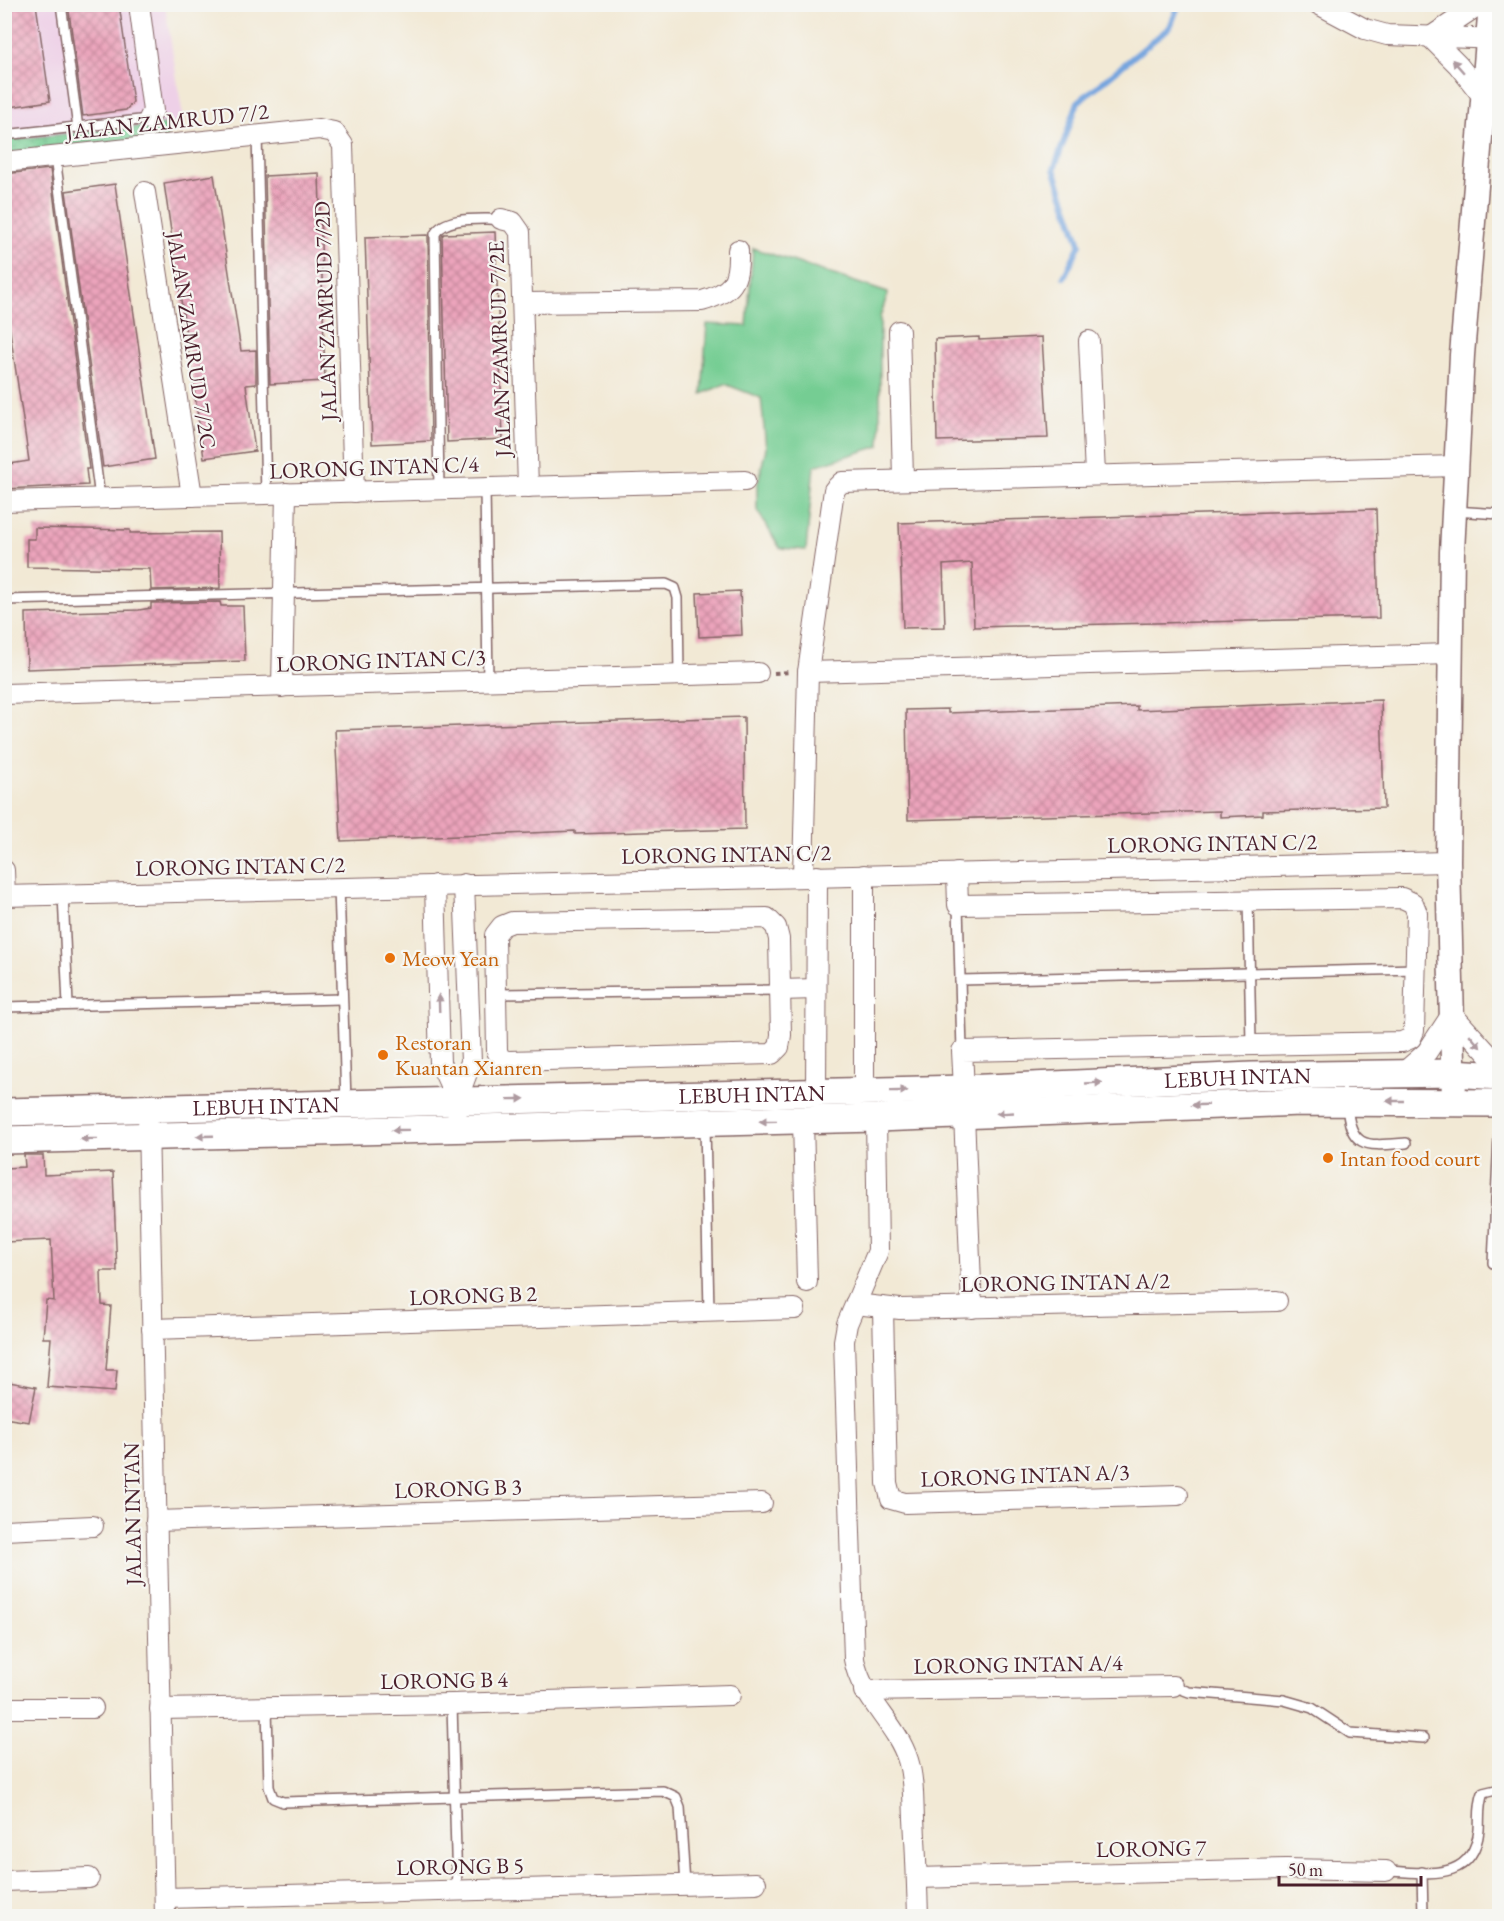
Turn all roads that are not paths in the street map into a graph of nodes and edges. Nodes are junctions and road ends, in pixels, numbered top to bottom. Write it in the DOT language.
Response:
graph roads {
  1 [pos="61,4"];
  2 [pos="139,4"];
  3 [pos="1318,4"];
  4 [pos="1480,4"];
  5 [pos="1491,4"];
  6 [pos="1344,11"];
  7 [pos="1430,37"];
  8 [pos="1494,39"];
  9 [pos="1500,79"];
  10 [pos="1484,98"];
  11 [pos="149,119"];
  12 [pos="78,128"];
  13 [pos="334,132"];
  14 [pos="4,135"];
  15 [pos="257,135"];
  16 [pos="55,157"];
  17 [pos="4,162"];
  18 [pos="145,192"];
  19 [pos="501,219"];
  20 [pos="738,250"];
  21 [pos="524,303"];
  22 [pos="899,331"];
  23 [pos="1089,340"];
  24 [pos="1457,466"];
  25 [pos="1095,475"];
  26 [pos="903,478"];
  27 [pos="745,481"];
  28 [pos="528,487"];
  29 [pos="485,488"];
  30 [pos="439,489"];
  31 [pos="354,492"];
  32 [pos="286,493"];
  33 [pos="266,494"];
  34 [pos="192,496"];
  35 [pos="100,498"];
  36 [pos="4,501"];
  37 [pos="1454,511"];
  38 [pos="1500,514"];
  39 [pos="485,587"];
  40 [pos="283,592"];
  41 [pos="4,600"];
  42 [pos="1450,654"];
  43 [pos="808,672"];
  44 [pos="758,673"];
  45 [pos="679,676"];
  46 [pos="488,681"];
  47 [pos="282,687"];
  48 [pos="4,694"];
  49 [pos="1448,862"];
  50 [pos="1248,866"];
  51 [pos="4,870"];
  52 [pos="957,873"];
  53 [pos="864,875"];
  54 [pos="810,876"];
  55 [pos="464,884"];
  56 [pos="435,885"];
  57 [pos="339,887"];
  58 [pos="63,894"];
  59 [pos="5,896"];
  60 [pos="1248,898"];
  61 [pos="958,905"];
  62 [pos="1416,969"];
  63 [pos="1250,972"];
  64 [pos="960,980"];
  65 [pos="816,989"];
  66 [pos="780,990"];
  67 [pos="496,994"];
  68 [pos="469,995"];
  69 [pos="342,999"];
  70 [pos="68,1005"];
  71 [pos="4,1007"];
  72 [pos="1452,1014"];
  73 [pos="1251,1043"];
  74 [pos="962,1051"];
  75 [pos="471,1062"];
  76 [pos="440,1063"];
  77 [pos="1500,1067"];
  78 [pos="1453,1073"];
  79 [pos="1402,1074"];
  80 [pos="1251,1076"];
  81 [pos="1500,1076"];
  82 [pos="816,1092"];
  83 [pos="864,1092"];
  84 [pos="457,1100"];
  85 [pos="1454,1101"];
  86 [pos="964,1102"];
  87 [pos="1299,1102"];
  88 [pos="1347,1102"];
  89 [pos="346,1103"];
  90 [pos="1500,1103"];
  91 [pos="147,1110"];
  92 [pos="4,1112"];
  93 [pos="1500,1114"];
  94 [pos="876,1118"];
  95 [pos="803,1120"];
  96 [pos="705,1122"];
  97 [pos="458,1128"];
  98 [pos="148,1138"];
  99 [pos="4,1140"];
  100 [pos="1406,1143"];
  101 [pos="1493,1263"];
  102 [pos="807,1282"];
  103 [pos="1277,1301"];
  104 [pos="855,1304"];
  105 [pos="972,1308"];
  106 [pos="795,1309"];
  107 [pos="883,1309"];
  108 [pos="709,1312"];
  109 [pos="152,1329"];
  110 [pos="1178,1495"];
  111 [pos="762,1503"];
  112 [pos="156,1521"];
  113 [pos="93,1526"];
  114 [pos="4,1530"];
  115 [pos="1173,1686"];
  116 [pos="864,1691"];
  117 [pos="730,1695"];
  118 [pos="452,1704"];
  119 [pos="267,1707"];
  120 [pos="4,1708"];
  121 [pos="93,1708"];
  122 [pos="160,1709"];
  123 [pos="1424,1738"];
  124 [pos="1500,1789"];
  125 [pos="455,1799"];
  126 [pos="1386,1871"];
  127 [pos="1422,1872"];
  128 [pos="89,1878"];
  129 [pos="917,1878"];
  130 [pos="4,1881"];
  131 [pos="756,1883"];
  132 [pos="685,1885"];
  133 [pos="457,1890"];
  134 [pos="165,1907"];
  135 [pos="918,1917"];
  136 [pos="1423,1917"];
  1 -- 12 [label="lane"];
  2 -- 11 [label="street"];
  3 -- 6 [label="street"];
  4 -- 7 [label="street"];
  5 -- 8 [label="street"];
  6 -- 7 [label="street"];
  7 -- 8 [label="street"];
  10 -- 7 [label="street, one-way"];
  8 -- 10 [label="street"];
  9 -- 10 [label="street"];
  10 -- 24 [label="street"];
  11 -- 12 [label="lane"];
  12 -- 14 [label="lane"];
  13 -- 15 [label="street, JALAN ZAMRUD 7/2"];
  13 -- 31 [label="street, JALAN ZAMRUD 7/2D"];
  15 -- 16 [label="street, JALAN ZAMRUD 7/2"];
  15 -- 33 [label="lane"];
  16 -- 17 [label="street, JALAN ZAMRUD 7/2"];
  16 -- 35 [label="lane"];
  18 -- 34 [label="street, JALAN ZAMRUD 7/2C"];
  19 -- 21 [label="street, JALAN ZAMRUD 7/2E"];
  19 -- 30 [label="lane"];
  20 -- 21 [label="street"];
  21 -- 28 [label="street, JALAN ZAMRUD 7/2E"];
  22 -- 26 [label="street"];
  23 -- 25 [label="street"];
  24 -- 25 [label="street"];
  24 -- 37 [label="street"];
  25 -- 26 [label="street"];
  26 -- 43 [label="street"];
  27 -- 28 [label="street, LORONG INTAN C/4"];
  28 -- 29 [label="street, LORONG INTAN C/4"];
  29 -- 30 [label="street, LORONG INTAN C/4"];
  29 -- 39 [label="lane"];
  30 -- 31 [label="street, LORONG INTAN C/4"];
  31 -- 32 [label="street, LORONG INTAN C/4"];
  32 -- 33 [label="street, LORONG INTAN C/4"];
  32 -- 40 [label="street"];
  33 -- 34 [label="street, LORONG INTAN C/4"];
  34 -- 35 [label="street, LORONG INTAN C/4"];
  35 -- 36 [label="street, LORONG INTAN C/4"];
  37 -- 38 [label="lane"];
  37 -- 42 [label="street"];
  39 -- 40 [label="lane"];
  39 -- 45 [label="lane"];
  39 -- 46 [label="lane"];
  40 -- 41 [label="lane"];
  40 -- 47 [label="street"];
  42 -- 43 [label="street"];
  42 -- 49 [label="street"];
  43 -- 54 [label="street"];
  44 -- 45 [label="street, LORONG INTAN C/3"];
  45 -- 46 [label="street, LORONG INTAN C/3"];
  46 -- 47 [label="street, LORONG INTAN C/3"];
  47 -- 48 [label="street, LORONG INTAN C/3"];
  49 -- 50 [label="street, LORONG INTAN C/2"];
  49 -- 72 [label="street"];
  50 -- 52 [label="street, LORONG INTAN C/2"];
  50 -- 60 [label="street"];
  51 -- 59 [label="street"];
  52 -- 53 [label="street, LORONG INTAN C/2"];
  52 -- 61 [label="street"];
  53 -- 54 [label="street, LORONG INTAN C/2"];
  53 -- 83 [label="street"];
  54 -- 55 [label="street, LORONG INTAN C/2"];
  54 -- 65 [label="street"];
  55 -- 56 [label="street, LORONG INTAN C/2"];
  55 -- 68 [label="street"];
  56 -- 57 [label="street, LORONG INTAN C/2"];
  76 -- 56 [label="street, one-way"];
  57 -- 58 [label="street, LORONG INTAN C/2"];
  57 -- 69 [label="lane"];
  58 -- 59 [label="street, LORONG INTAN C/2"];
  58 -- 70 [label="lane"];
  60 -- 61 [label="street"];
  60 -- 62 [label="street"];
  60 -- 63 [label="lane"];
  61 -- 64 [label="lane"];
  62 -- 63 [label="lane"];
  62 -- 73 [label="street"];
  63 -- 64 [label="lane"];
  63 -- 73 [label="lane"];
  64 -- 74 [label="lane"];
  65 -- 66 [label="street"];
  65 -- 82 [label="street"];
  66 -- 67 [label="lane"];
  66 -- 67 [label="street"];
  66 -- 67 [label="street"];
  67 -- 68 [label="street"];
  68 -- 75 [label="street"];
  69 -- 70 [label="lane"];
  69 -- 89 [label="lane"];
  70 -- 71 [label="lane"];
  72 -- 77 [label="street, one-way"];
  72 -- 78 [label="street"];
  72 -- 79 [label="street"];
  73 -- 74 [label="street"];
  73 -- 80 [label="street"];
  74 -- 86 [label="street"];
  75 -- 76 [label="street"];
  75 -- 84 [label="street"];
  76 -- 84 [label="street"];
  78 -- 79 [label="main road, LEBUH INTAN"];
  78 -- 81 [label="main road, LEBUH INTAN"];
  78 -- 85 [label="street"];
  79 -- 80 [label="main road, LEBUH INTAN"];
  86 -- 80 [label="main road, LEBUH INTAN, one-way"];
  80 -- 87 [label="main road"];
  82 -- 83 [label="main road, LEBUH INTAN"];
  84 -- 82 [label="main road, LEBUH INTAN, one-way"];
  83 -- 86 [label="main road, LEBUH INTAN, one-way"];
  84 -- 89 [label="main road, LEBUH INTAN"];
  84 -- 97 [label="street"];
  85 -- 88 [label="main road, LEBUH INTAN, one-way"];
  85 -- 90 [label="main road, LEBUH INTAN"];
  87 -- 86 [label="main road, LEBUH INTAN, one-way"];
  86 -- 94 [label="main road, LEBUH INTAN"];
  86 -- 105 [label="street"];
  87 -- 88 [label="main road, LEBUH INTAN"];
  88 -- 100 [label="lane"];
  89 -- 91 [label="main road, LEBUH INTAN"];
  91 -- 92 [label="main road, LEBUH INTAN"];
  91 -- 98 [label="street, JALAN INTAN"];
  93 -- 101 [label="lane"];
  94 -- 95 [label="main road, LEBUH INTAN"];
  94 -- 104 [label="street"];
  95 -- 96 [label="main road, LEBUH INTAN, one-way"];
  95 -- 102 [label="street"];
  96 -- 97 [label="main road, LEBUH INTAN"];
  96 -- 108 [label="lane"];
  97 -- 98 [label="main road, LEBUH INTAN, one-way"];
  98 -- 99 [label="main road, LEBUH INTAN, one-way"];
  98 -- 109 [label="street, JALAN INTAN"];
  103 -- 105 [label="street, LORONG INTAN A/2"];
  104 -- 107 [label="street, LORONG INTAN A/2"];
  104 -- 116 [label="street"];
  105 -- 107 [label="street, LORONG INTAN A/2"];
  106 -- 108 [label="street, LORONG B 2"];
  107 -- 110 [label="street, LORONG INTAN A/3"];
  108 -- 109 [label="street, LORONG B 2"];
  109 -- 112 [label="street, JALAN INTAN"];
  111 -- 112 [label="street, LORONG B 3"];
  112 -- 122 [label="street, JALAN INTAN"];
  113 -- 114 [label="street"];
  115 -- 116 [label="street, LORONG INTAN A/4"];
  115 -- 123 [label="lane"];
  116 -- 129 [label="street"];
  117 -- 118 [label="street, LORONG B 4"];
  118 -- 119 [label="street, LORONG B 4"];
  118 -- 125 [label="lane"];
  119 -- 122 [label="street, LORONG B 4"];
  119 -- 125 [label="lane"];
  120 -- 121 [label="street"];
  122 -- 134 [label="street, JALAN INTAN"];
  124 -- 127 [label="lane"];
  125 -- 132 [label="lane"];
  125 -- 133 [label="lane"];
  126 -- 127 [label="lane"];
  126 -- 129 [label="street, LORONG 7"];
  127 -- 136 [label="lane"];
  128 -- 130 [label="street"];
  129 -- 135 [label="street"];
  131 -- 132 [label="street, LORONG B 5"];
  132 -- 133 [label="street, LORONG B 5"];
  133 -- 134 [label="street, LORONG B 5"];
}
